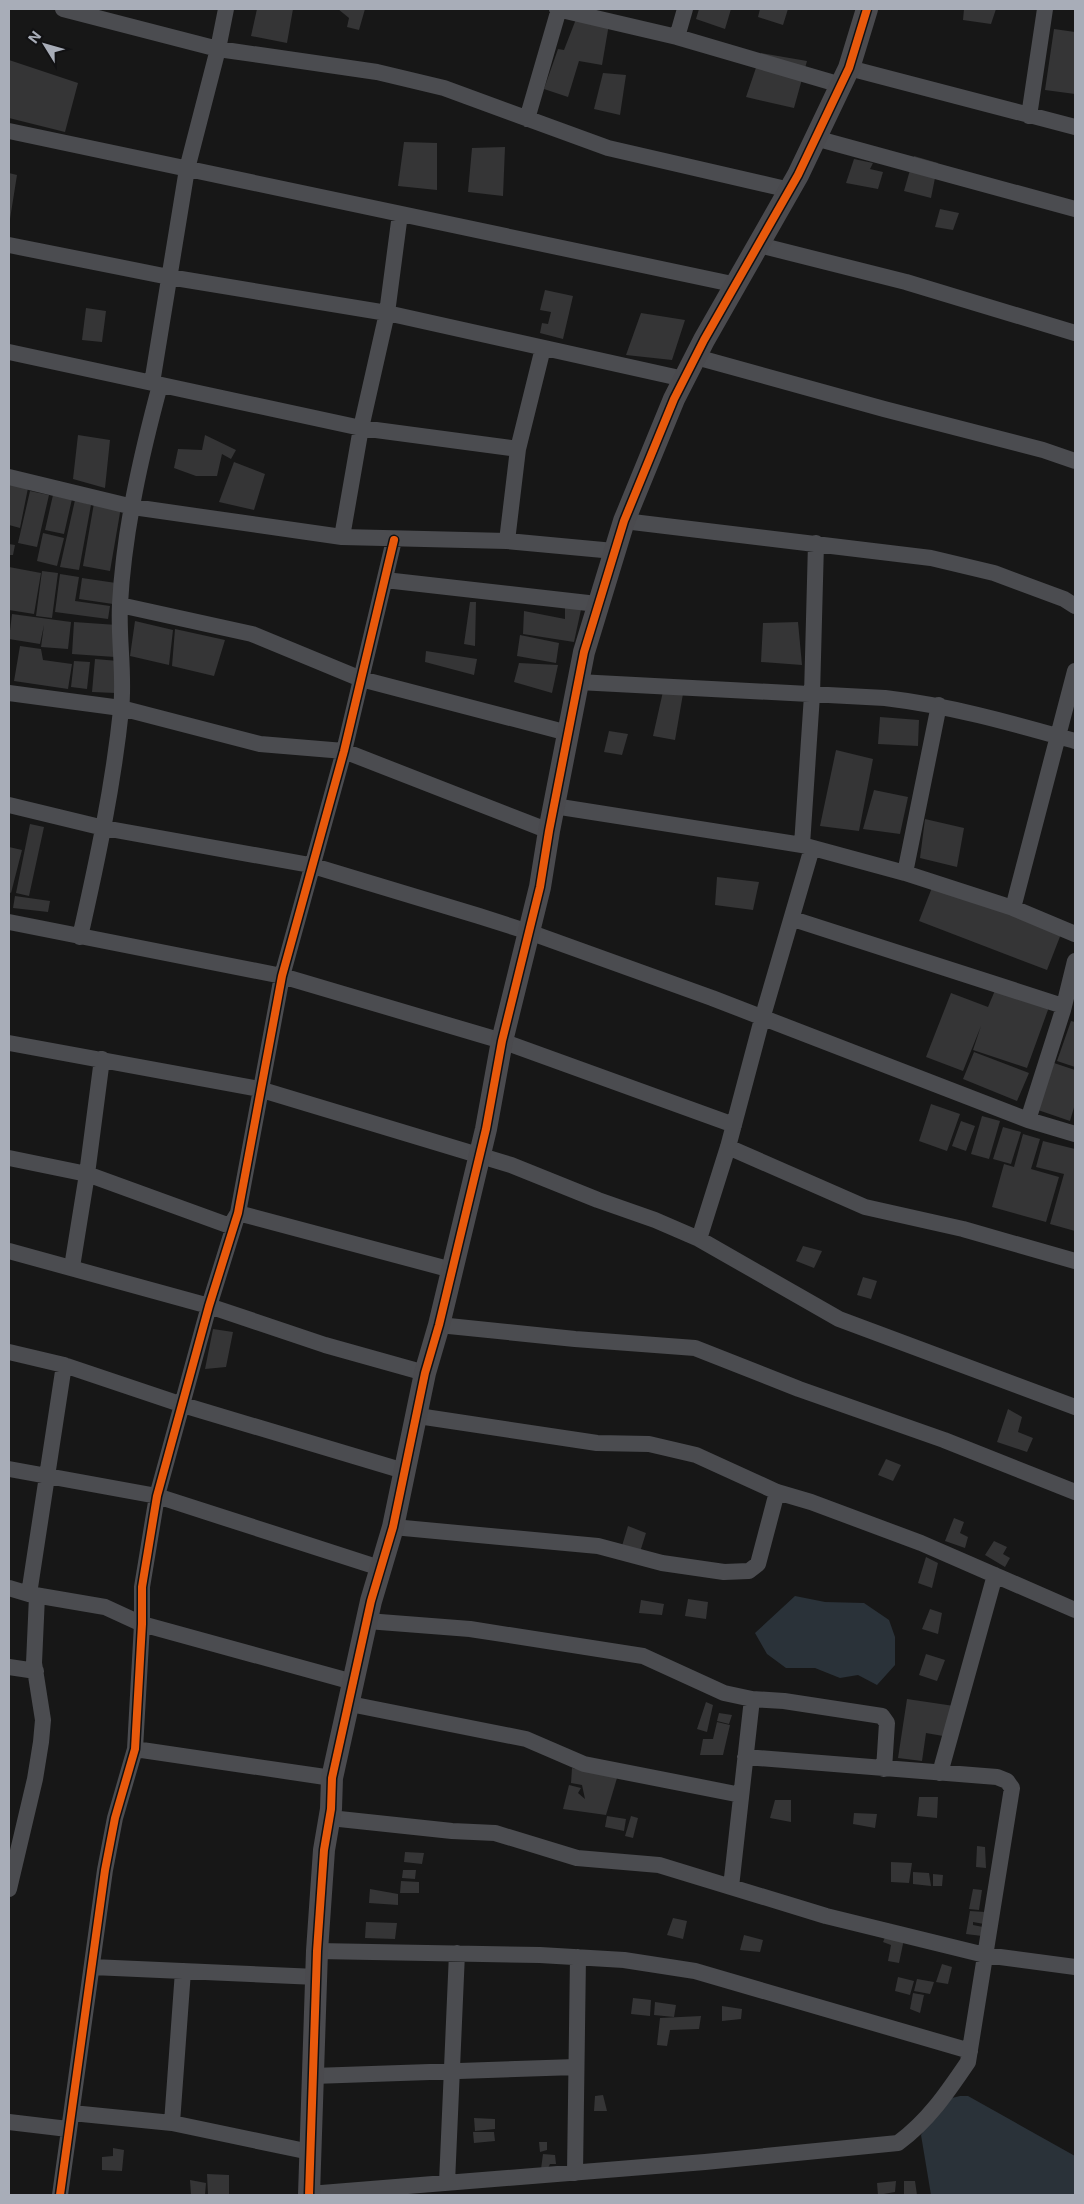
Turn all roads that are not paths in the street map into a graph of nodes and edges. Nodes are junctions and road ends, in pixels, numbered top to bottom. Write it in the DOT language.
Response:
graph roads {
  1 [pos="62,9"];
  2 [pos="226,9"];
  3 [pos="558,9"];
  4 [pos="685,9"];
  5 [pos="867,9"];
  6 [pos="1045,9"];
  7 [pos="677,37"];
  8 [pos="218,49"];
  9 [pos="845,76"];
  10 [pos="1030,116"];
  11 [pos="526,119"];
  12 [pos="1075,126"];
  13 [pos="9,131"];
  14 [pos="816,138"];
  15 [pos="186,169"];
  16 [pos="790,190"];
  17 [pos="1075,209"];
  18 [pos="400,214"];
  19 [pos="9,245"];
  20 [pos="759,245"];
  21 [pos="169,277"];
  22 [pos="737,284"];
  23 [pos="387,313"];
  24 [pos="1075,332"];
  25 [pos="543,348"];
  26 [pos="9,352"];
  27 [pos="696,356"];
  28 [pos="684,379"];
  29 [pos="156,384"];
  30 [pos="361,428"];
  31 [pos="518,449"];
  32 [pos="1075,461"];
  33 [pos="9,477"];
  34 [pos="132,506"];
  35 [pos="624,521"];
  36 [pos="342,537"];
  37 [pos="394,540"];
  38 [pos="507,541"];
  39 [pos="816,543"];
  40 [pos="614,551"];
  41 [pos="385,580"];
  42 [pos="598,604"];
  43 [pos="120,605"];
  44 [pos="1075,606"];
  45 [pos="1075,670"];
  46 [pos="361,679"];
  47 [pos="578,682"];
  48 [pos="9,693"];
  49 [pos="812,695"];
  50 [pos="939,705"];
  51 [pos="121,708"];
  52 [pos="568,733"];
  53 [pos="1057,736"];
  54 [pos="1075,741"];
  55 [pos="344,751"];
  56 [pos="9,805"];
  57 [pos="554,806"];
  58 [pos="104,828"];
  59 [pos="549,831"];
  60 [pos="807,847"];
  61 [pos="310,865"];
  62 [pos="906,873"];
  63 [pos="1013,908"];
  64 [pos="793,919"];
  65 [pos="9,922"];
  66 [pos="529,932"];
  67 [pos="1075,934"];
  68 [pos="80,937"];
  69 [pos="1075,961"];
  70 [pos="282,976"];
  71 [pos="1067,1010"];
  72 [pos="762,1019"];
  73 [pos="502,1041"];
  74 [pos="9,1043"];
  75 [pos="102,1058"];
  76 [pos="259,1089"];
  77 [pos="1028,1120"];
  78 [pos="734,1125"];
  79 [pos="1075,1134"];
  80 [pos="728,1147"];
  81 [pos="479,1155"];
  82 [pos="9,1158"];
  83 [pos="87,1174"];
  84 [pos="238,1213"];
  85 [pos="698,1240"];
  86 [pos="9,1251"];
  87 [pos="1075,1261"];
  88 [pos="72,1267"];
  89 [pos="452,1270"];
  90 [pos="209,1306"];
  91 [pos="438,1325"];
  92 [pos="9,1352"];
  93 [pos="64,1365"];
  94 [pos="425,1373"];
  95 [pos="183,1405"];
  96 [pos="1075,1406"];
  97 [pos="418,1416"];
  98 [pos="9,1469"];
  99 [pos="404,1471"];
  100 [pos="46,1476"];
  101 [pos="777,1492"];
  102 [pos="1075,1492"];
  103 [pos="158,1496"];
  104 [pos="393,1526"];
  105 [pos="380,1568"];
  106 [pos="995,1575"];
  107 [pos="9,1588"];
  108 [pos="33,1595"];
  109 [pos="1075,1610"];
  110 [pos="367,1621"];
  111 [pos="142,1624"];
  112 [pos="9,1667"];
  113 [pos="36,1671"];
  114 [pos="352,1693"];
  115 [pos="752,1699"];
  116 [pos="135,1749"];
  117 [pos="745,1757"];
  118 [pos="884,1768"];
  119 [pos="940,1773"];
  120 [pos="332,1778"];
  121 [pos="741,1795"];
  122 [pos="330,1818"];
  123 [pos="731,1887"];
  124 [pos="9,1888"];
  125 [pos="317,1951"];
  126 [pos="457,1953"];
  127 [pos="985,1955"];
  128 [pos="578,1957"];
  129 [pos="92,1967"];
  130 [pos="1075,1967"];
  131 [pos="183,1971"];
  132 [pos="317,1977"];
  133 [pos="970,2051"];
  134 [pos="576,2067"];
  135 [pos="452,2070"];
  136 [pos="313,2076"];
  137 [pos="72,2113"];
  138 [pos="9,2122"];
  139 [pos="172,2123"];
  140 [pos="68,2129"];
  141 [pos="310,2152"];
  142 [pos="575,2172"];
  143 [pos="447,2183"];
  144 [pos="60,2195"];
  145 [pos="309,2195"];
  1 -- 8 [label="street"];
  2 -- 8 [label="street"];
  3 -- 7 [label="street"];
  3 -- 11 [label="street"];
  4 -- 7 [label="street"];
  5 -- 9 [label="street"];
  6 -- 10 [label="street"];
  7 -- 9 [label="street"];
  8 -- 11 [label="street"];
  8 -- 15 [label="street"];
  9 -- 10 [label="street"];
  9 -- 14 [label="street"];
  10 -- 12 [label="street"];
  11 -- 16 [label="street"];
  13 -- 15 [label="street"];
  14 -- 16 [label="street"];
  14 -- 17 [label="street"];
  15 -- 18 [label="street"];
  15 -- 21 [label="street"];
  16 -- 20 [label="street"];
  18 -- 22 [label="street"];
  18 -- 23 [label="street"];
  19 -- 21 [label="street"];
  20 -- 22 [label="street"];
  20 -- 24 [label="street"];
  21 -- 23 [label="street"];
  21 -- 29 [label="street"];
  22 -- 27 [label="street"];
  23 -- 25 [label="street"];
  23 -- 30 [label="street"];
  25 -- 28 [label="street"];
  25 -- 31 [label="street"];
  26 -- 29 [label="street"];
  27 -- 28 [label="street"];
  27 -- 32 [label="street"];
  28 -- 35 [label="street"];
  29 -- 30 [label="street"];
  29 -- 34 [label="street"];
  30 -- 31 [label="street"];
  30 -- 36 [label="street"];
  31 -- 38 [label="street"];
  33 -- 34 [label="street"];
  34 -- 36 [label="street"];
  34 -- 43 [label="street"];
  35 -- 39 [label="street"];
  35 -- 40 [label="street"];
  36 -- 37 [label="street"];
  37 -- 38 [label="street"];
  37 -- 41 [label="street"];
  38 -- 40 [label="street"];
  39 -- 44 [label="street"];
  39 -- 49 [label="street"];
  40 -- 42 [label="street"];
  41 -- 42 [label="street"];
  41 -- 46 [label="street"];
  42 -- 47 [label="street"];
  43 -- 46 [label="street"];
  43 -- 51 [label="street"];
  45 -- 53 [label="street"];
  46 -- 52 [label="street"];
  46 -- 55 [label="street"];
  47 -- 49 [label="street"];
  47 -- 52 [label="street"];
  48 -- 51 [label="street"];
  49 -- 50 [label="street"];
  49 -- 60 [label="street"];
  50 -- 53 [label="street"];
  50 -- 62 [label="street"];
  51 -- 55 [label="street"];
  51 -- 58 [label="street"];
  52 -- 57 [label="street"];
  53 -- 54 [label="street"];
  53 -- 63 [label="street"];
  55 -- 59 [label="street"];
  55 -- 61 [label="street"];
  56 -- 58 [label="street"];
  57 -- 59 [label="street"];
  57 -- 60 [label="street"];
  58 -- 61 [label="street"];
  58 -- 68 [label="street"];
  59 -- 66 [label="street"];
  60 -- 62 [label="street"];
  60 -- 64 [label="street"];
  61 -- 66 [label="street"];
  61 -- 70 [label="street"];
  62 -- 63 [label="street"];
  63 -- 67 [label="street"];
  64 -- 71 [label="street"];
  64 -- 72 [label="street"];
  65 -- 68 [label="street"];
  66 -- 72 [label="street"];
  66 -- 73 [label="street"];
  68 -- 70 [label="street"];
  69 -- 71 [label="street"];
  70 -- 73 [label="street"];
  70 -- 76 [label="street"];
  71 -- 77 [label="street"];
  72 -- 77 [label="street"];
  72 -- 78 [label="street"];
  73 -- 78 [label="street"];
  73 -- 81 [label="street"];
  74 -- 75 [label="street"];
  75 -- 76 [label="street"];
  75 -- 83 [label="street"];
  76 -- 81 [label="street"];
  76 -- 84 [label="street"];
  77 -- 79 [label="street"];
  78 -- 80 [label="street"];
  80 -- 85 [label="street"];
  80 -- 87 [label="street"];
  81 -- 85 [label="street"];
  81 -- 89 [label="street"];
  82 -- 83 [label="street"];
  83 -- 84 [label="street"];
  83 -- 88 [label="street"];
  84 -- 89 [label="street"];
  84 -- 90 [label="street"];
  85 -- 96 [label="street"];
  86 -- 88 [label="street"];
  88 -- 90 [label="street"];
  89 -- 91 [label="street"];
  90 -- 94 [label="street"];
  90 -- 95 [label="street"];
  91 -- 94 [label="street"];
  91 -- 102 [label="street"];
  92 -- 93 [label="street"];
  93 -- 95 [label="street"];
  93 -- 100 [label="street"];
  94 -- 97 [label="street"];
  95 -- 99 [label="street"];
  95 -- 103 [label="street"];
  97 -- 99 [label="street"];
  97 -- 101 [label="street"];
  98 -- 100 [label="street"];
  99 -- 104 [label="street"];
  100 -- 103 [label="street"];
  100 -- 108 [label="street"];
  101 -- 104 [label="street"];
  101 -- 106 [label="street"];
  103 -- 105 [label="street"];
  103 -- 111 [label="street"];
  104 -- 105 [label="street"];
  105 -- 110 [label="street"];
  106 -- 109 [label="street"];
  106 -- 119 [label="street"];
  107 -- 108 [label="street"];
  108 -- 111 [label="street"];
  108 -- 113 [label="street"];
  110 -- 114 [label="street"];
  110 -- 115 [label="street"];
  111 -- 114 [label="street"];
  111 -- 116 [label="street"];
  112 -- 113 [label="street"];
  113 -- 124 [label="street"];
  114 -- 120 [label="street"];
  114 -- 121 [label="street"];
  115 -- 117 [label="street"];
  115 -- 118 [label="street"];
  116 -- 120 [label="street"];
  116 -- 129 [label="street"];
  117 -- 118 [label="street"];
  117 -- 121 [label="street"];
  118 -- 119 [label="street"];
  119 -- 127 [label="street"];
  120 -- 122 [label="street"];
  121 -- 123 [label="street"];
  122 -- 123 [label="street"];
  122 -- 125 [label="street"];
  123 -- 127 [label="street"];
  125 -- 126 [label="street"];
  125 -- 132 [label="street"];
  126 -- 128 [label="street"];
  126 -- 135 [label="street"];
  127 -- 130 [label="street"];
  127 -- 133 [label="street"];
  128 -- 133 [label="street"];
  128 -- 134 [label="street"];
  129 -- 131 [label="street"];
  129 -- 137 [label="street"];
  131 -- 132 [label="street"];
  131 -- 139 [label="street"];
  132 -- 136 [label="street"];
  133 -- 142 [label="street"];
  134 -- 135 [label="street"];
  134 -- 142 [label="street"];
  135 -- 136 [label="street"];
  135 -- 143 [label="street"];
  136 -- 141 [label="street"];
  137 -- 139 [label="street"];
  137 -- 140 [label="street"];
  138 -- 140 [label="street"];
  139 -- 141 [label="street"];
  140 -- 144 [label="street"];
  141 -- 145 [label="street"];
  142 -- 143 [label="street"];
  143 -- 145 [label="street"];
}
